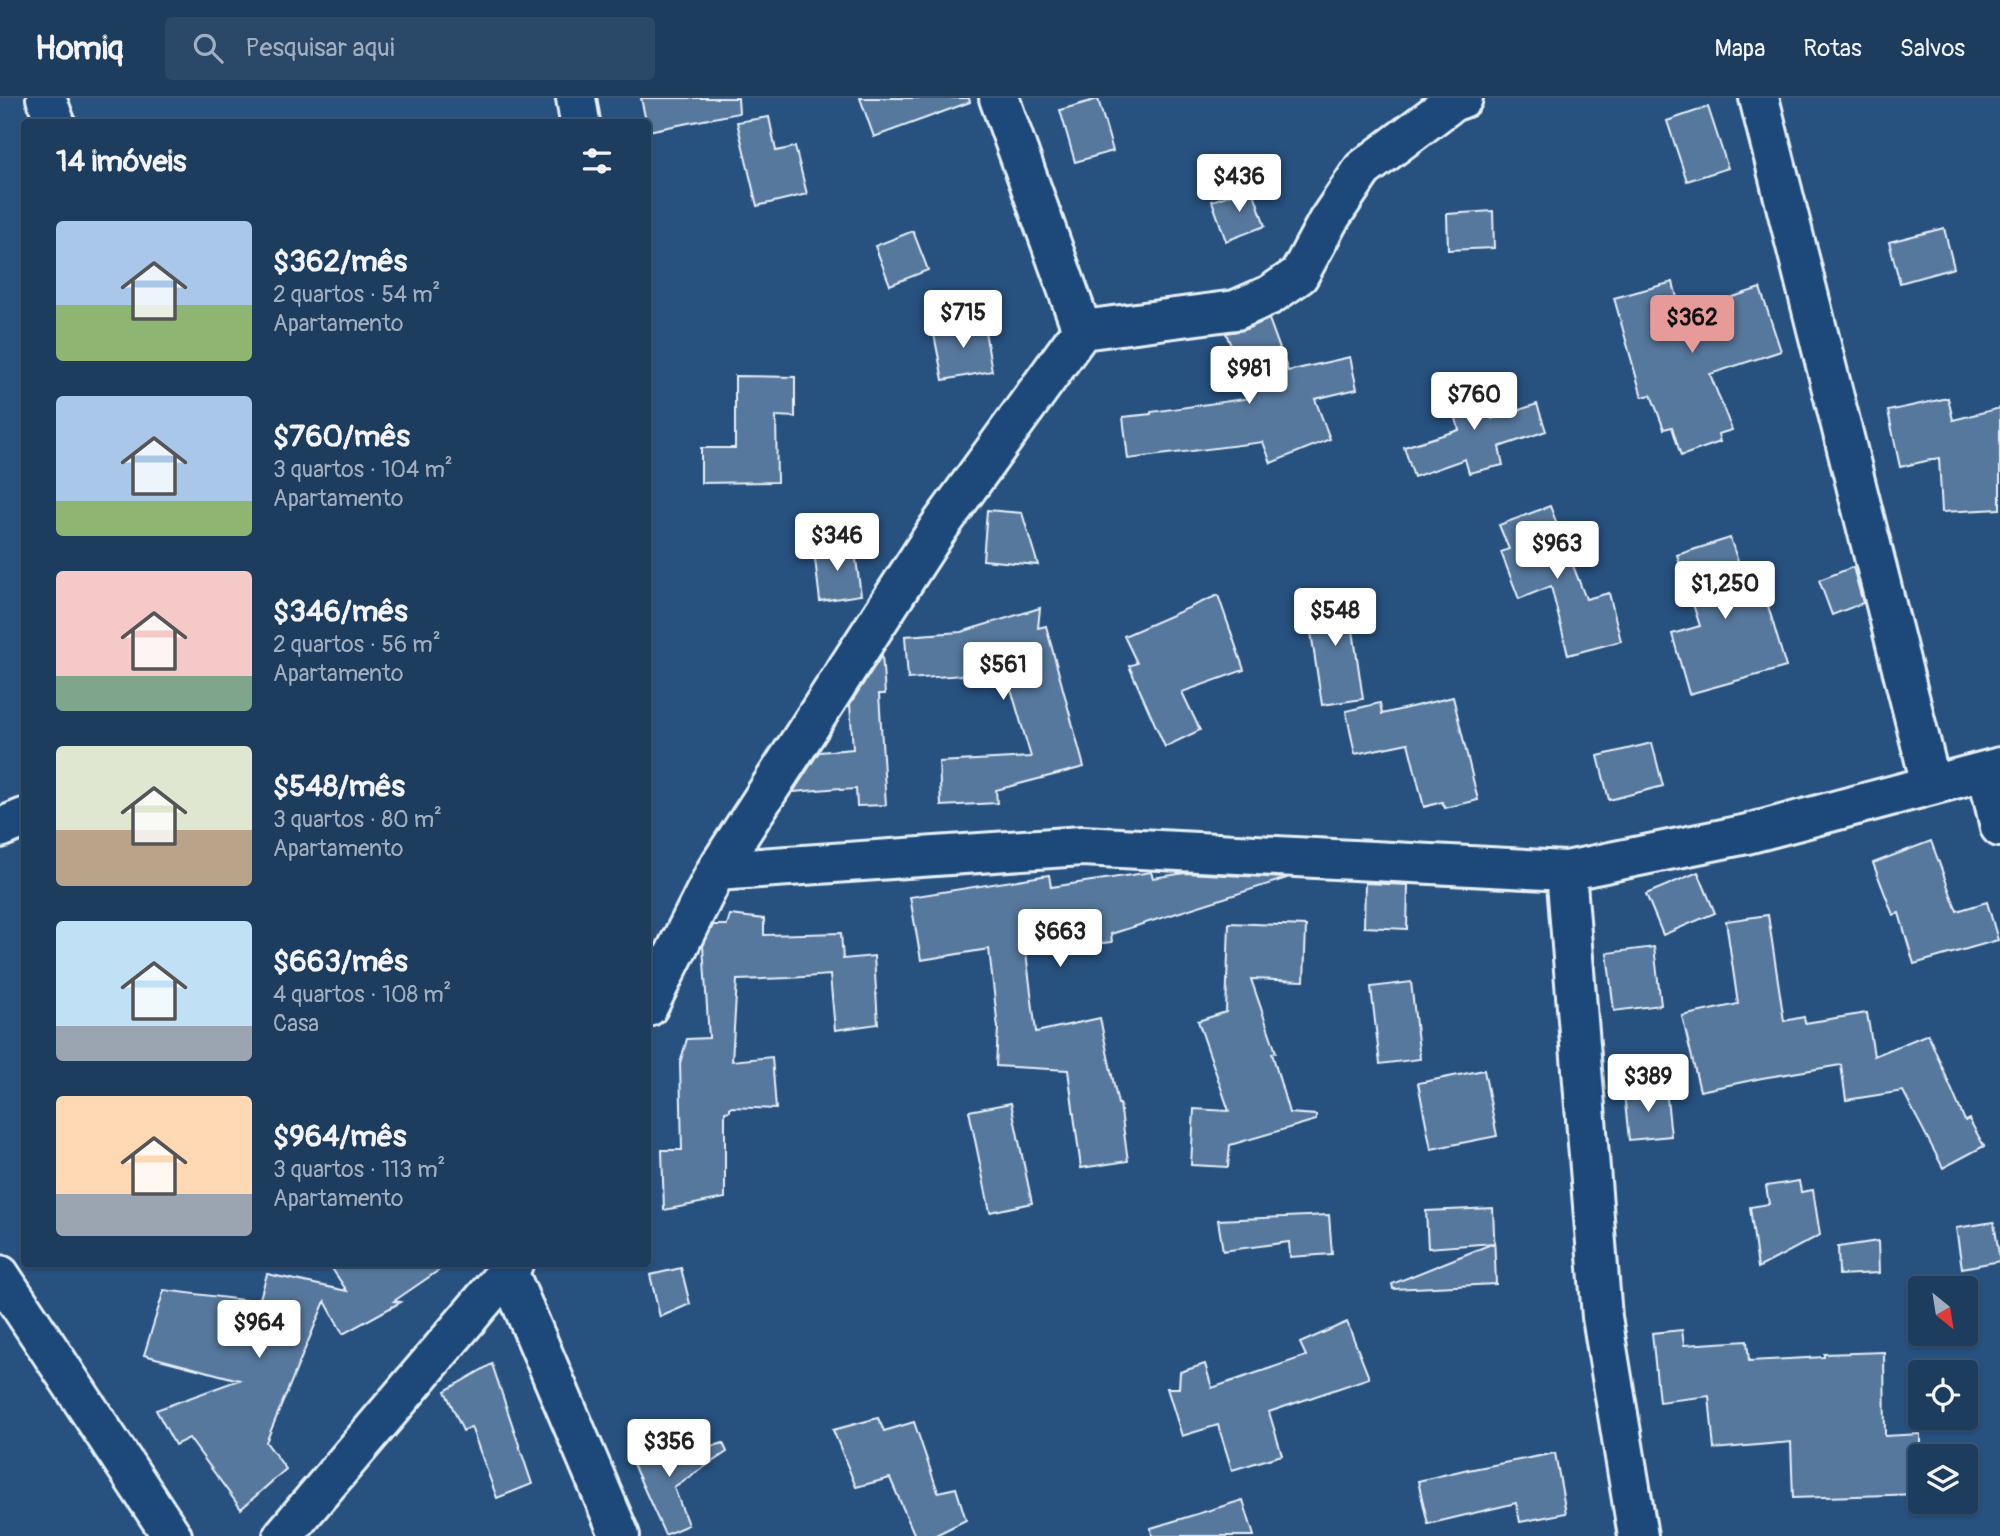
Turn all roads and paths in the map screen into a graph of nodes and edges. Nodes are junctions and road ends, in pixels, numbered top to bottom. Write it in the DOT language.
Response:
graph roads {
  1 [pos="46,98"];
  2 [pos="576,98"];
  3 [pos="999,98"];
  4 [pos="1464,98"];
  5 [pos="1759,98"];
  6 [pos="54,119"];
  7 [pos="580,119"];
  8 [pos="1082,330"];
  9 [pos="1994,769"];
  10 [pos="1931,784"];
  11 [pos="21,819"];
  12 [pos="2000,827"];
  13 [pos="0,828"];
  14 [pos="716,871"];
  15 [pos="1566,871"];
  16 [pos="651,1001"];
  17 [pos="508,1267"];
  18 [pos="509,1267"];
  19 [pos="0,1275"];
  20 [pos="173,1536"];
  21 [pos="284,1536"];
  22 [pos="620,1536"];
  23 [pos="1638,1536"];
  1 -- 6 [label="street"];
  2 -- 7 [label="street"];
  3 -- 8 [label="street"];
  4 -- 8 [label="street"];
  5 -- 10 [label="street"];
  8 -- 14 [label="street"];
  9 -- 10 [label="street"];
  9 -- 12 [label="street"];
  10 -- 15 [label="street"];
  11 -- 13 [label="street"];
  14 -- 15 [label="street"];
  14 -- 16 [label="street"];
  15 -- 23 [label="street"];
  17 -- 21 [label="street"];
  18 -- 22 [label="street"];
  19 -- 20 [label="street"];
}
